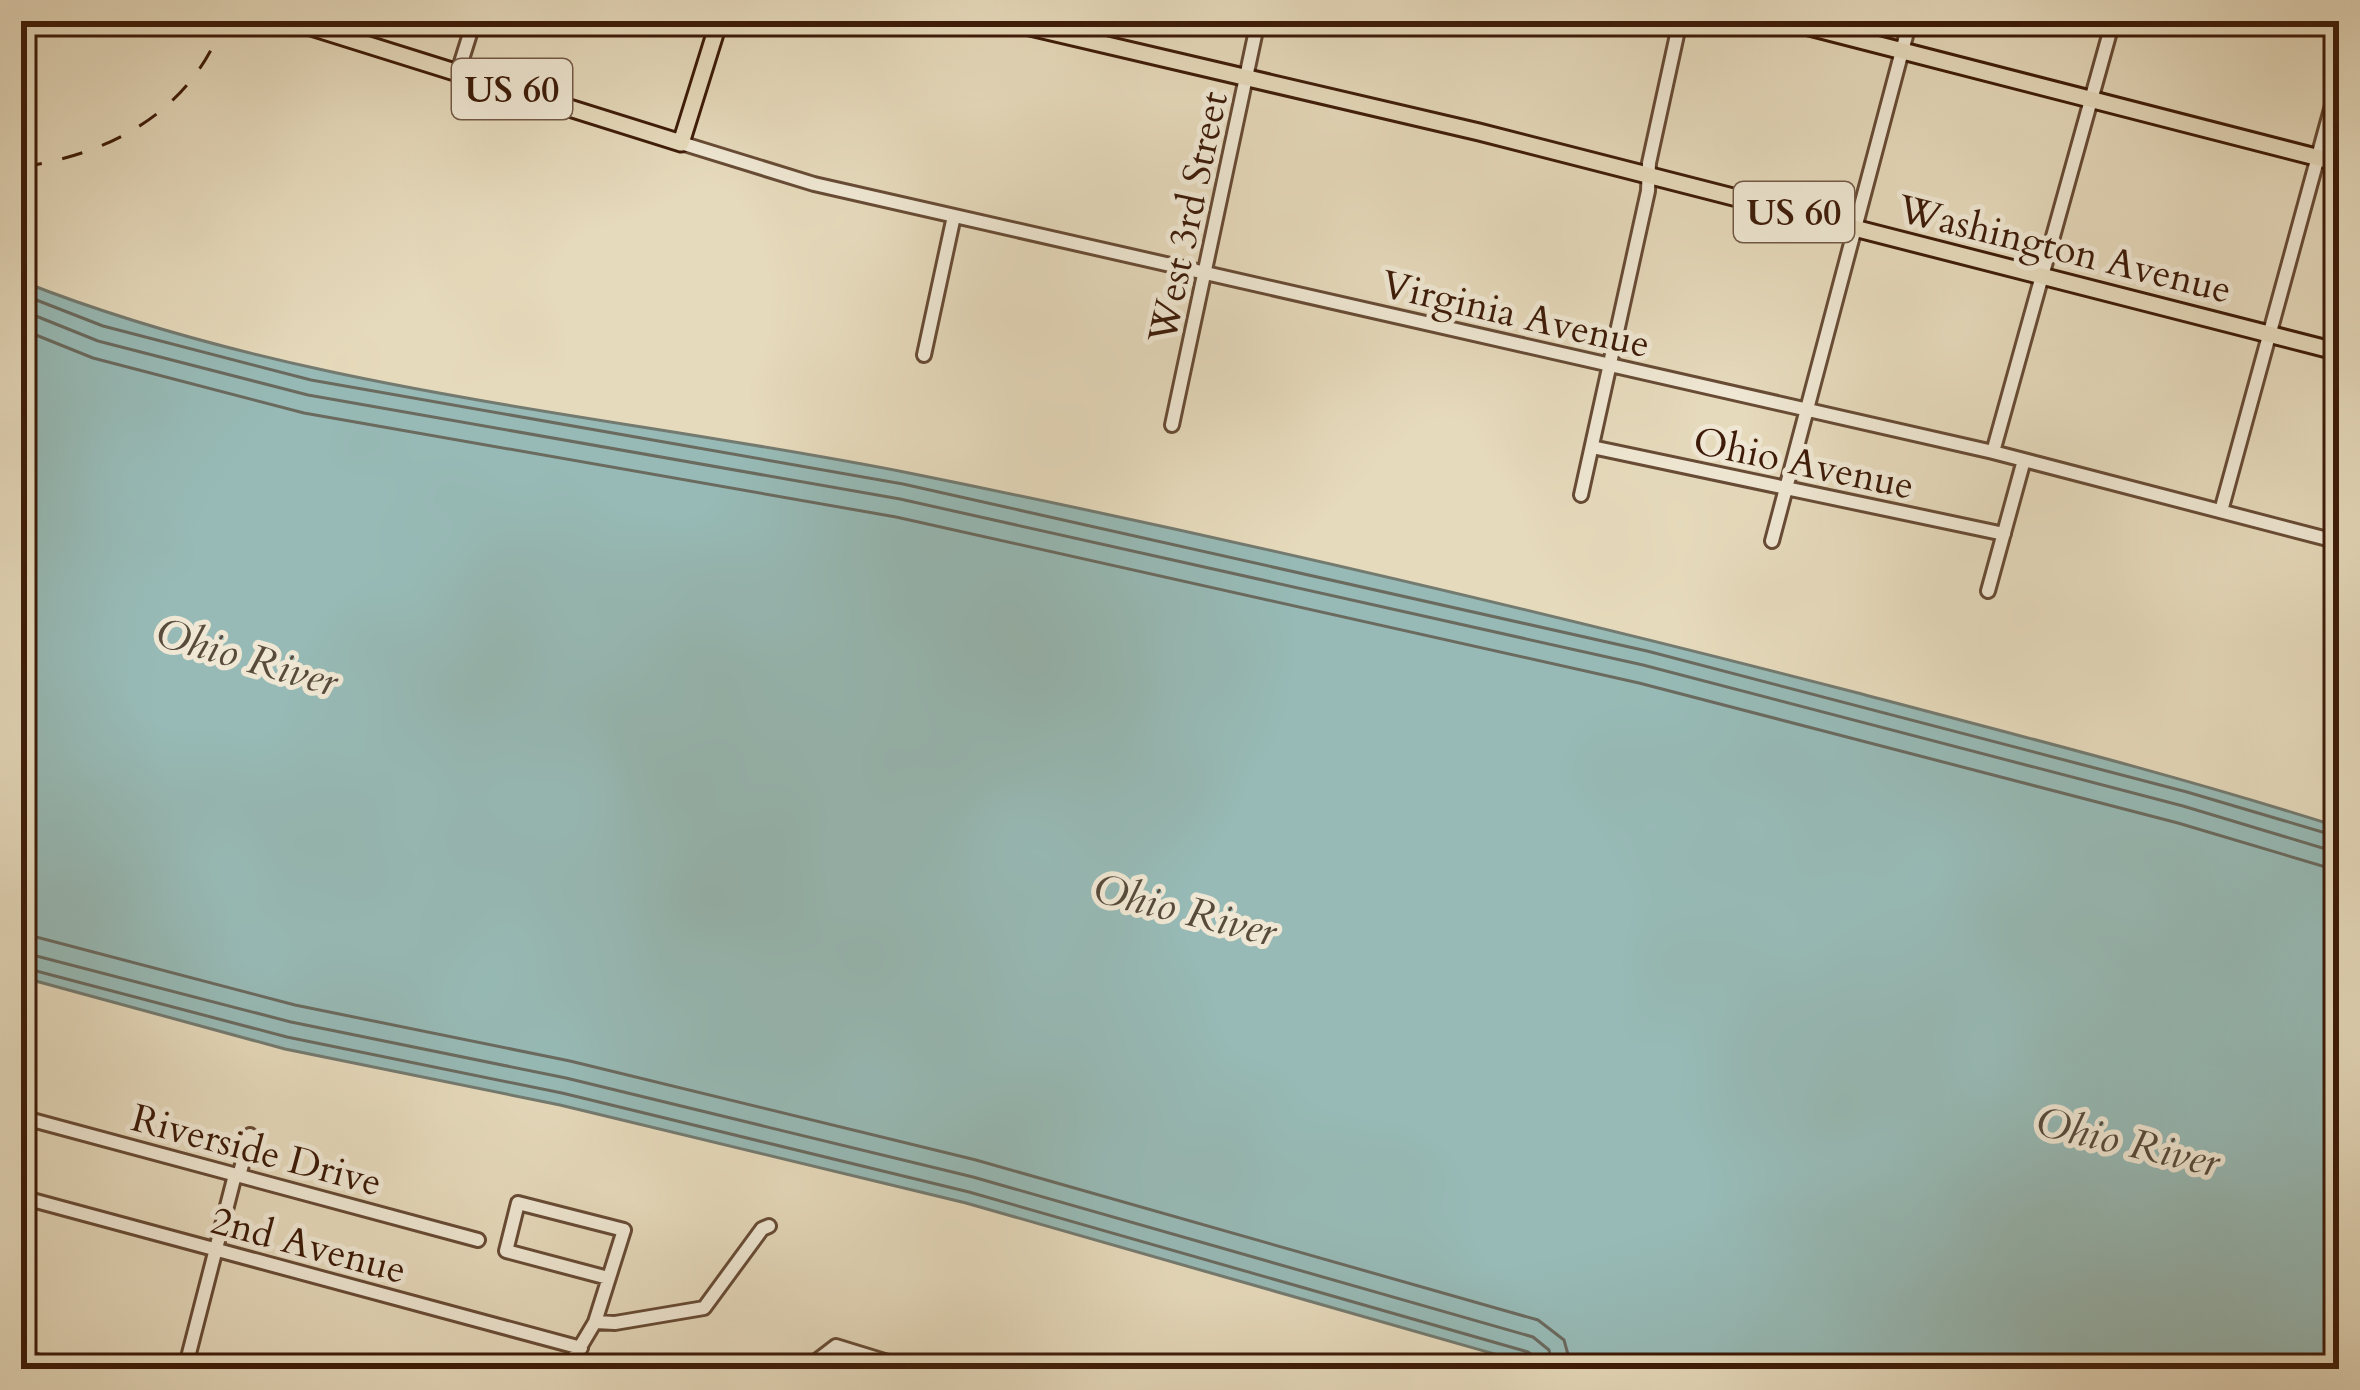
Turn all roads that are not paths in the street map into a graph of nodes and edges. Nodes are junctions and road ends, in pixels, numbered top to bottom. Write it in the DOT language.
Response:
graph roads {
  1 [pos="292,21"];
  2 [pos="474,21"];
  3 [pos="719,21"];
  4 [pos="1004,21"];
  5 [pos="1258,21"];
  6 [pos="1680,21"];
  7 [pos="1786,21"];
  8 [pos="1910,21"];
  9 [pos="2113,21"];
  10 [pos="1045,26"];
  11 [pos="1903,51"];
  12 [pos="458,72"];
  13 [pos="1248,76"];
  14 [pos="2339,80"];
  15 [pos="2090,99"];
  16 [pos="680,143"];
  17 [pos="2318,157"];
  18 [pos="2339,163"];
  19 [pos="1649,175"];
  20 [pos="954,216"];
  21 [pos="1856,229"];
  22 [pos="1206,273"];
  23 [pos="2042,276"];
  24 [pos="2269,334"];
  25 [pos="2339,352"];
  26 [pos="925,355"];
  27 [pos="1610,365"];
  28 [pos="1807,410"];
  29 [pos="1172,425"];
  30 [pos="1592,447"];
  31 [pos="1994,452"];
  32 [pos="2024,460"];
  33 [pos="1785,490"];
  34 [pos="1581,495"];
  35 [pos="2221,511"];
  36 [pos="2004,534"];
  37 [pos="1772,541"];
  38 [pos="2339,542"];
  39 [pos="1988,591"];
  40 [pos="21,1118"];
  41 [pos="250,1135"];
  42 [pos="237,1176"];
  43 [pos="21,1197"];
  44 [pos="769,1226"];
  45 [pos="478,1240"];
  46 [pos="217,1250"];
  47 [pos="608,1278"];
  48 [pos="595,1322"];
  49 [pos="581,1348"];
  50 [pos="21,1357"];
  51 [pos="66,1369"];
  52 [pos="185,1369"];
  53 [pos="568,1369"];
  54 [pos="806,1369"];
  55 [pos="911,1369"];
  1 -- 12 [label="main road, US 60"];
  2 -- 12 [label="street"];
  3 -- 16 [label="main road"];
  4 -- 10 [label="main road, Washington Avenue / US 60"];
  5 -- 13 [label="street, West 3rd Street"];
  6 -- 19 [label="street"];
  7 -- 11 [label="main road"];
  8 -- 11 [label="street"];
  9 -- 15 [label="street"];
  10 -- 13 [label="main road, Washington Avenue / US 60"];
  11 -- 15 [label="main road"];
  11 -- 21 [label="street"];
  12 -- 16 [label="main road, US 60"];
  13 -- 19 [label="main road, Washington Avenue / US 60"];
  13 -- 22 [label="street, West 3rd Street"];
  14 -- 17 [label="street"];
  15 -- 17 [label="main road"];
  15 -- 23 [label="street"];
  16 -- 20 [label="street, Virginia Avenue"];
  17 -- 18 [label="main road"];
  17 -- 24 [label="street"];
  19 -- 21 [label="main road, Washington Avenue / US 60"];
  19 -- 27 [label="street"];
  20 -- 22 [label="street, Virginia Avenue"];
  20 -- 26 [label="street"];
  21 -- 23 [label="main road, Washington Avenue / US 60"];
  21 -- 28 [label="street"];
  22 -- 27 [label="street, Virginia Avenue"];
  22 -- 29 [label="street, West 3rd Street"];
  23 -- 24 [label="main road, Washington Avenue / US 60"];
  23 -- 31 [label="street"];
  24 -- 25 [label="main road, Washington Avenue / US 60"];
  24 -- 35 [label="street"];
  27 -- 28 [label="street, Virginia Avenue"];
  27 -- 30 [label="street"];
  28 -- 31 [label="street, Virginia Avenue"];
  28 -- 33 [label="street"];
  30 -- 33 [label="street, Ohio Avenue"];
  30 -- 34 [label="street"];
  31 -- 32 [label="street, Virginia Avenue"];
  32 -- 35 [label="street, Virginia Avenue"];
  32 -- 36 [label="street"];
  33 -- 36 [label="street, Ohio Avenue"];
  33 -- 37 [label="street"];
  35 -- 38 [label="street, Virginia Avenue"];
  36 -- 39 [label="street"];
  40 -- 42 [label="street, Riverside Drive"];
  41 -- 42 [label="street"];
  42 -- 45 [label="street, Riverside Drive"];
  42 -- 46 [label="street"];
  43 -- 46 [label="street, 2nd Avenue"];
  44 -- 48 [label="street"];
  46 -- 49 [label="street, 2nd Avenue"];
  46 -- 52 [label="street"];
  47 -- 47 [label="street"];
  47 -- 48 [label="street"];
  48 -- 49 [label="street"];
  49 -- 53 [label="street"];
  50 -- 51 [label="street"];
  54 -- 55 [label="street"];
}
